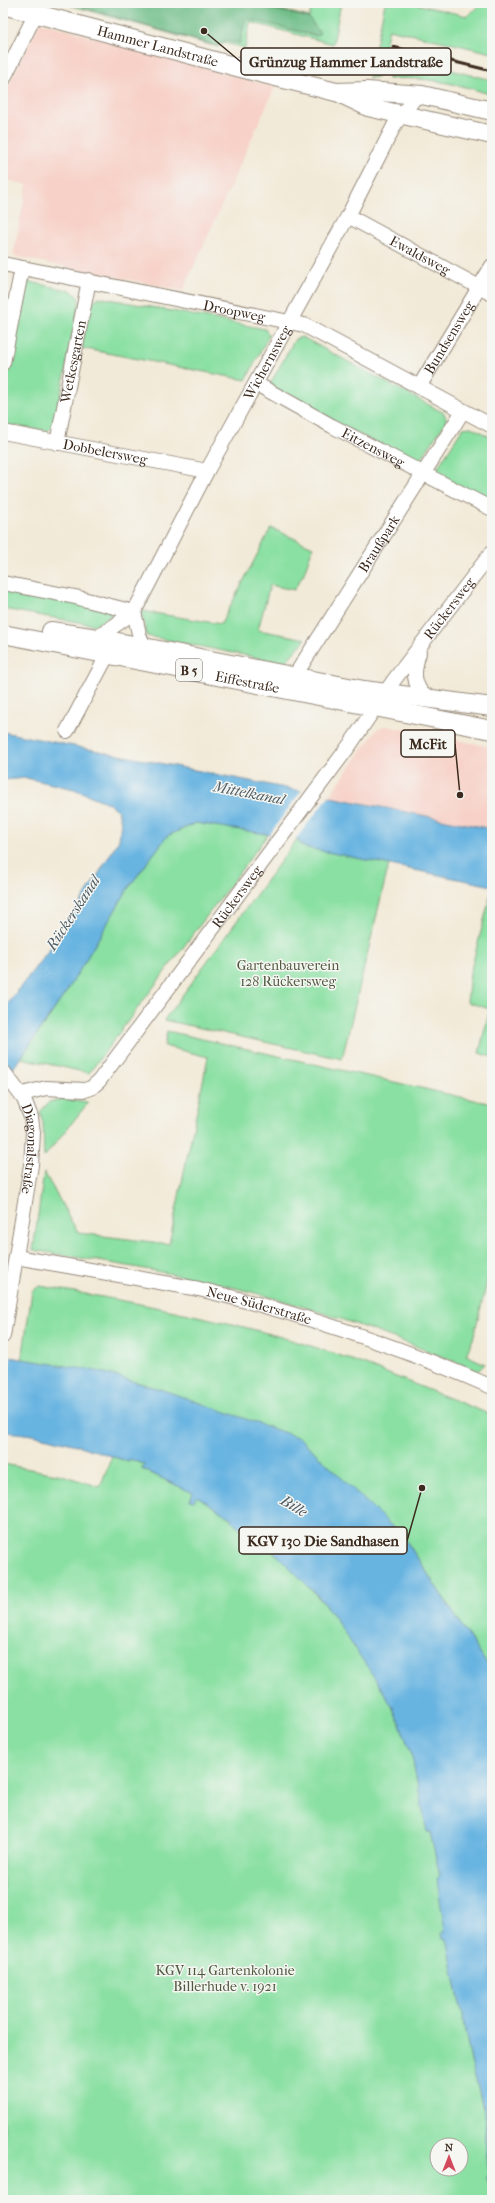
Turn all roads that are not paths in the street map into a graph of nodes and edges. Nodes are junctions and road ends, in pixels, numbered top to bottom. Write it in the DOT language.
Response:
graph roads {
  1 [pos="3,5"];
  2 [pos="36,13"];
  3 [pos="3,80"];
  4 [pos="336,92"];
  5 [pos="417,95"];
  6 [pos="492,111"];
  7 [pos="402,114"];
  8 [pos="492,123"];
  9 [pos="492,135"];
  10 [pos="348,216"];
  11 [pos="3,264"];
  12 [pos="492,266"];
  13 [pos="22,268"];
  14 [pos="90,280"];
  15 [pos="479,288"];
  16 [pos="492,294"];
  17 [pos="290,321"];
  18 [pos="3,363"];
  19 [pos="255,386"];
  20 [pos="419,387"];
  21 [pos="463,411"];
  22 [pos="492,426"];
  23 [pos="3,432"];
  24 [pos="57,442"];
  25 [pos="207,471"];
  26 [pos="423,472"];
  27 [pos="492,509"];
  28 [pos="492,552"];
  29 [pos="3,583"];
  30 [pos="134,612"];
  31 [pos="3,624"];
  32 [pos="3,634"];
  33 [pos="97,638"];
  34 [pos="422,645"];
  35 [pos="144,648"];
  36 [pos="108,654"];
  37 [pos="162,665"];
  38 [pos="294,677"];
  39 [pos="427,698"];
  40 [pos="381,701"];
  41 [pos="492,707"];
  42 [pos="492,730"];
  43 [pos="67,731"];
  44 [pos="6,1074"];
  45 [pos="22,1094"];
  46 [pos="16,1257"];
  47 [pos="3,1336"];
  48 [pos="492,1387"];
  1 -- 2 [label="main road, Hammer Landstraße"];
  2 -- 3 [label="street"];
  2 -- 4 [label="main road, Hammer Landstraße"];
  4 -- 5 [label="main road, Hammer Landstraße"];
  4 -- 7 [label="main road, Hammer Landstraße"];
  5 -- 6 [label="main road, Hammer Landstraße"];
  5 -- 7 [label="street, Wichernsweg"];
  7 -- 8 [label="main road"];
  7 -- 9 [label="main road, Hammer Landstraße"];
  7 -- 10 [label="street, Wichernsweg"];
  10 -- 15 [label="street, Ewaldsweg"];
  10 -- 17 [label="street, Wichernsweg"];
  11 -- 13 [label="street, Droopweg"];
  12 -- 15 [label="street, Bundsensweg"];
  13 -- 14 [label="street, Droopweg"];
  13 -- 18 [label="street"];
  14 -- 17 [label="street, Droopweg"];
  14 -- 24 [label="street, Wetkesgarten"];
  15 -- 16 [label="street, Ewaldsweg"];
  15 -- 20 [label="street, Bundsensweg"];
  17 -- 19 [label="street, Wichernsweg"];
  17 -- 20 [label="street, Droopweg"];
  19 -- 25 [label="street, Wichernsweg"];
  19 -- 26 [label="street, Eitzensweg"];
  20 -- 21 [label="street, Droopweg"];
  21 -- 22 [label="street, Droopweg"];
  21 -- 26 [label="street, Braußpark"];
  23 -- 24 [label="street, Dobbelersweg"];
  24 -- 25 [label="street, Dobbelersweg"];
  25 -- 30 [label="street, Wichernsweg"];
  26 -- 27 [label="street, Eitzensweg"];
  26 -- 38 [label="street, Braußpark"];
  28 -- 34 [label="street, Rückersweg"];
  29 -- 30 [label="street"];
  30 -- 33 [label="street, Wichernsweg"];
  30 -- 35 [label="street"];
  31 -- 33 [label="main road, Eiffestraße / B 5"];
  32 -- 36 [label="main road, Eiffestraße / B 5"];
  33 -- 35 [label="main road, Eiffestraße / B 5"];
  34 -- 39 [label="street, Rückersweg"];
  34 -- 40 [label="street, Rückersweg"];
  35 -- 37 [label="street"];
  35 -- 38 [label="main road, Eiffestraße / B 5"];
  36 -- 37 [label="main road, Eiffestraße / B 5"];
  36 -- 43 [label="street"];
  37 -- 40 [label="main road, Eiffestraße / B 5"];
  38 -- 40 [label="main road, Eiffestraße / B 5"];
  39 -- 40 [label="main road, Eiffestraße / B 5"];
  39 -- 41 [label="main road, Eiffestraße / B 5"];
  40 -- 42 [label="main road, Eiffestraße / B 5"];
  40 -- 45 [label="street, Rückersweg"];
  44 -- 45 [label="street, Diagonalstraße"];
  45 -- 46 [label="street, Diagonalstraße"];
  46 -- 47 [label="street, Diagonalstraße"];
  46 -- 48 [label="street, Neue Süderstraße"];
}
